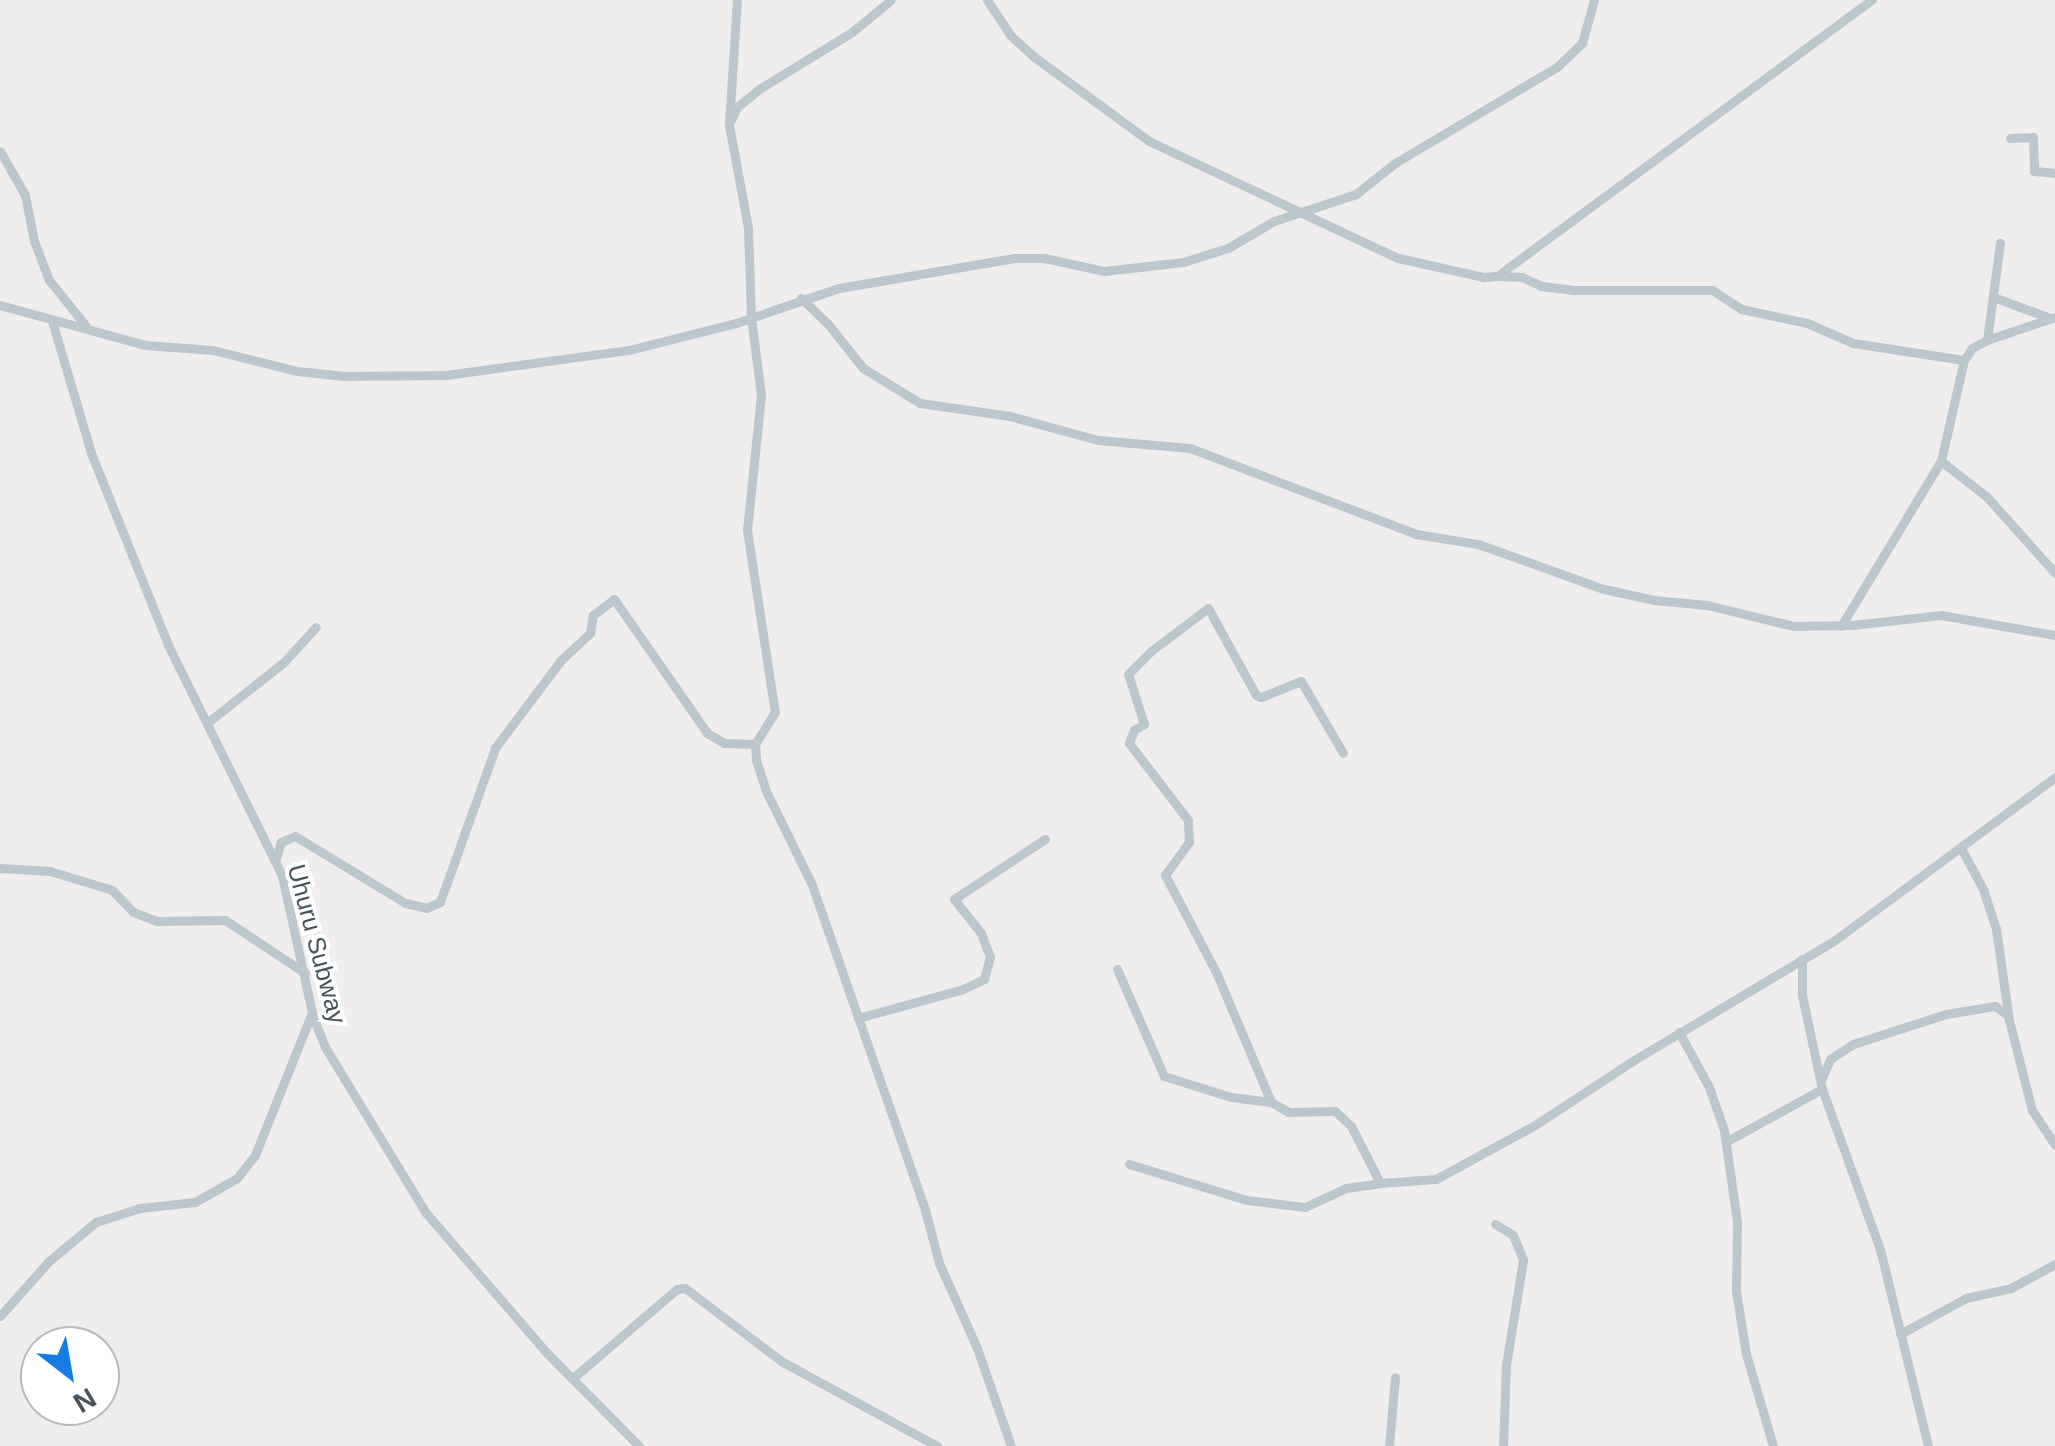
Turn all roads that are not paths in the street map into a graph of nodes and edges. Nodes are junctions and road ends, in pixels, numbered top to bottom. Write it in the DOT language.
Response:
graph roads {
  1 [pos="737,0"];
  2 [pos="891,0"];
  3 [pos="987,0"];
  4 [pos="1594,0"];
  5 [pos="1872,0"];
  6 [pos="729,126"];
  7 [pos="2010,138"];
  8 [pos="0,151"];
  9 [pos="2055,173"];
  10 [pos="1302,213"];
  11 [pos="2000,243"];
  12 [pos="1496,276"];
  13 [pos="1993,297"];
  14 [pos="801,298"];
  15 [pos="0,305"];
  16 [pos="2053,317"];
  17 [pos="750,318"];
  18 [pos="52,321"];
  19 [pos="87,328"];
  20 [pos="1987,340"];
  21 [pos="1964,360"];
  22 [pos="1941,461"];
  23 [pos="2055,573"];
  24 [pos="1841,626"];
  25 [pos="316,628"];
  26 [pos="2055,635"];
  27 [pos="207,724"];
  28 [pos="755,744"];
  29 [pos="1342,753"];
  30 [pos="2055,778"];
  31 [pos="1045,839"];
  32 [pos="1961,848"];
  33 [pos="276,862"];
  34 [pos="0,868"];
  35 [pos="1802,959"];
  36 [pos="1117,969"];
  37 [pos="305,973"];
  38 [pos="312,1012"];
  39 [pos="2008,1016"];
  40 [pos="858,1018"];
  41 [pos="1679,1032"];
  42 [pos="1822,1086"];
  43 [pos="1271,1102"];
  44 [pos="1726,1142"];
  45 [pos="2055,1146"];
  46 [pos="1129,1164"];
  47 [pos="1380,1183"];
  48 [pos="1495,1224"];
  49 [pos="2055,1264"];
  50 [pos="0,1316"];
  51 [pos="1900,1334"];
  52 [pos="1395,1377"];
  53 [pos="573,1378"];
  54 [pos="639,1446"];
  55 [pos="937,1446"];
  56 [pos="1011,1446"];
  57 [pos="1388,1446"];
  58 [pos="1503,1446"];
  59 [pos="1773,1446"];
  60 [pos="1928,1446"];
  1 -- 6 [label="street"];
  2 -- 6 [label="street"];
  3 -- 10 [label="street"];
  4 -- 10 [label="street"];
  5 -- 12 [label="street"];
  6 -- 17 [label="street"];
  7 -- 9 [label="street"];
  8 -- 19 [label="street"];
  10 -- 12 [label="street"];
  10 -- 14 [label="street"];
  11 -- 13 [label="street"];
  12 -- 21 [label="street"];
  13 -- 16 [label="street"];
  13 -- 20 [label="street"];
  14 -- 17 [label="street"];
  14 -- 24 [label="street"];
  15 -- 18 [label="street"];
  16 -- 20 [label="street"];
  17 -- 19 [label="street"];
  17 -- 28 [label="street"];
  18 -- 19 [label="street"];
  18 -- 27 [label="street, Uhuru Subway"];
  20 -- 21 [label="street"];
  21 -- 22 [label="street"];
  22 -- 23 [label="street"];
  22 -- 24 [label="street"];
  24 -- 26 [label="street"];
  25 -- 27 [label="street"];
  27 -- 33 [label="street, Uhuru Subway"];
  28 -- 33 [label="street"];
  28 -- 40 [label="street"];
  29 -- 43 [label="street"];
  30 -- 32 [label="street"];
  31 -- 40 [label="street"];
  32 -- 35 [label="street"];
  32 -- 39 [label="street"];
  33 -- 37 [label="street, Uhuru Subway"];
  34 -- 37 [label="street"];
  35 -- 41 [label="street"];
  35 -- 42 [label="street"];
  36 -- 43 [label="street"];
  37 -- 38 [label="street, Uhuru Subway"];
  38 -- 50 [label="street"];
  38 -- 53 [label="street, Uhuru Subway"];
  39 -- 42 [label="street"];
  39 -- 45 [label="street"];
  40 -- 56 [label="street"];
  41 -- 44 [label="street"];
  41 -- 47 [label="street"];
  42 -- 44 [label="street"];
  42 -- 51 [label="street"];
  43 -- 47 [label="street"];
  44 -- 59 [label="street"];
  46 -- 47 [label="street"];
  48 -- 58 [label="street"];
  49 -- 51 [label="street"];
  51 -- 60 [label="street"];
  52 -- 57 [label="street"];
  53 -- 54 [label="street, Uhuru Subway"];
  53 -- 55 [label="street"];
}
